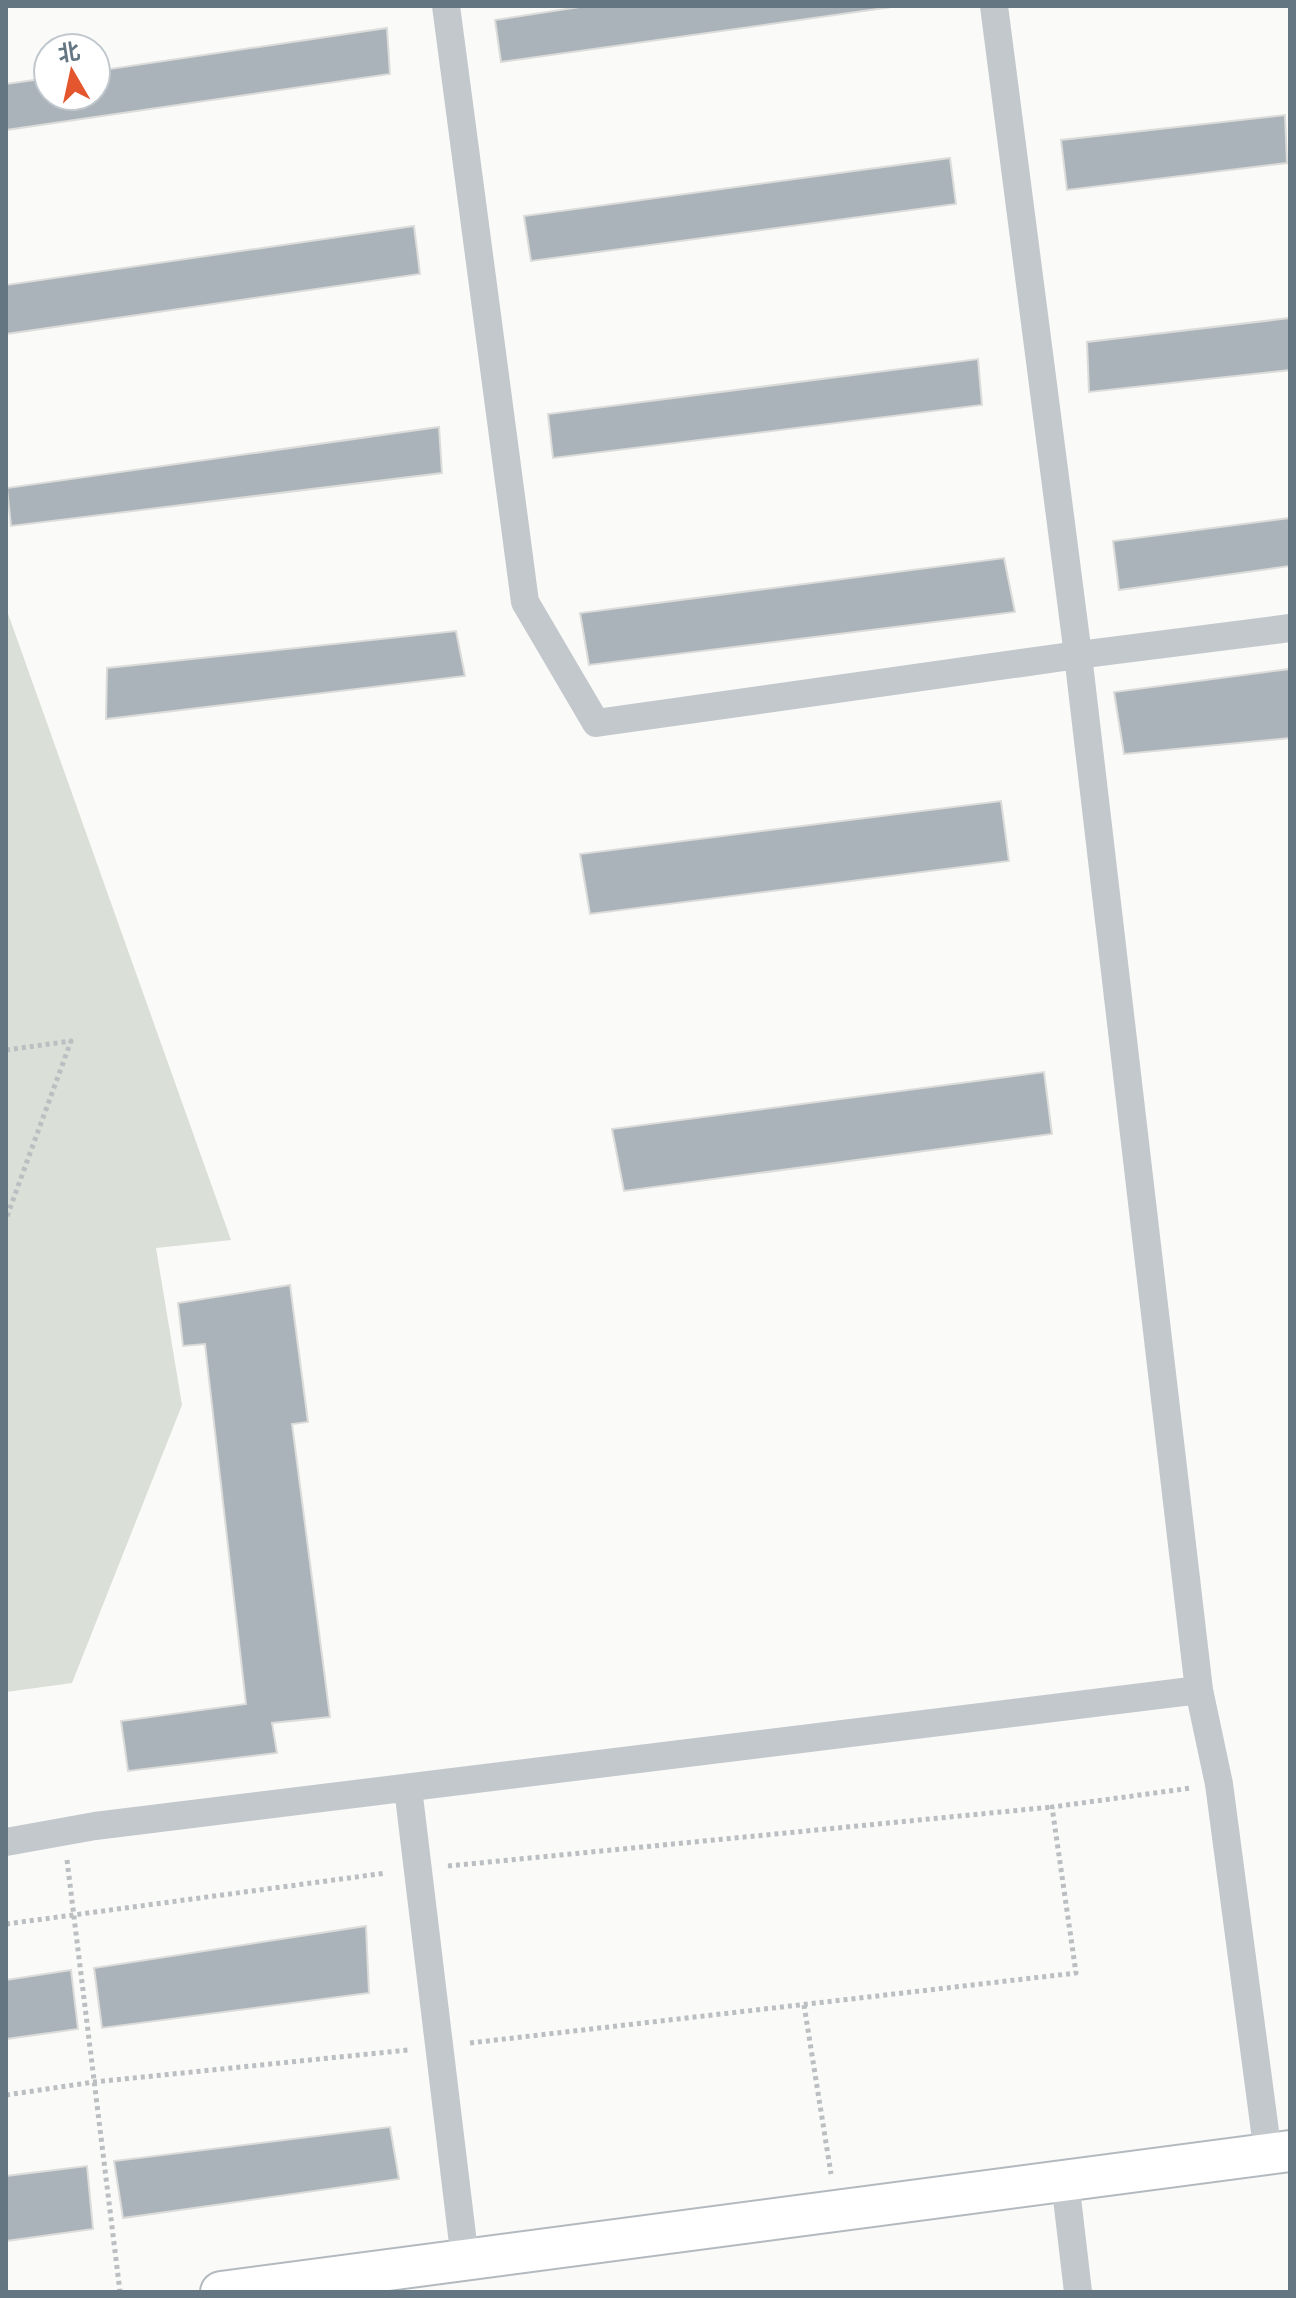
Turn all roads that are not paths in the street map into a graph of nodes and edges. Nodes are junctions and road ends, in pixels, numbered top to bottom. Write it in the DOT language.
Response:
graph roads {
  1 [pos="446,6"];
  2 [pos="994,6"];
  3 [pos="1290,628"];
  4 [pos="1078,655"];
  5 [pos="1199,1690"];
  6 [pos="408,1788"];
  7 [pos="6,1842"];
  8 [pos="1279,2152"];
  9 [pos="1065,2181"];
  10 [pos="465,2260"];
  11 [pos="221,2292"];
  12 [pos="1078,2292"];
  1 -- 4 [label="street"];
  2 -- 4 [label="street"];
  3 -- 4 [label="street"];
  4 -- 5 [label="street"];
  5 -- 6 [label="street"];
  5 -- 8 [label="street"];
  6 -- 7 [label="street"];
  6 -- 10 [label="street"];
  8 -- 9 [label="main road"];
  9 -- 10 [label="main road"];
  9 -- 12 [label="street"];
  10 -- 11 [label="main road"];
}
